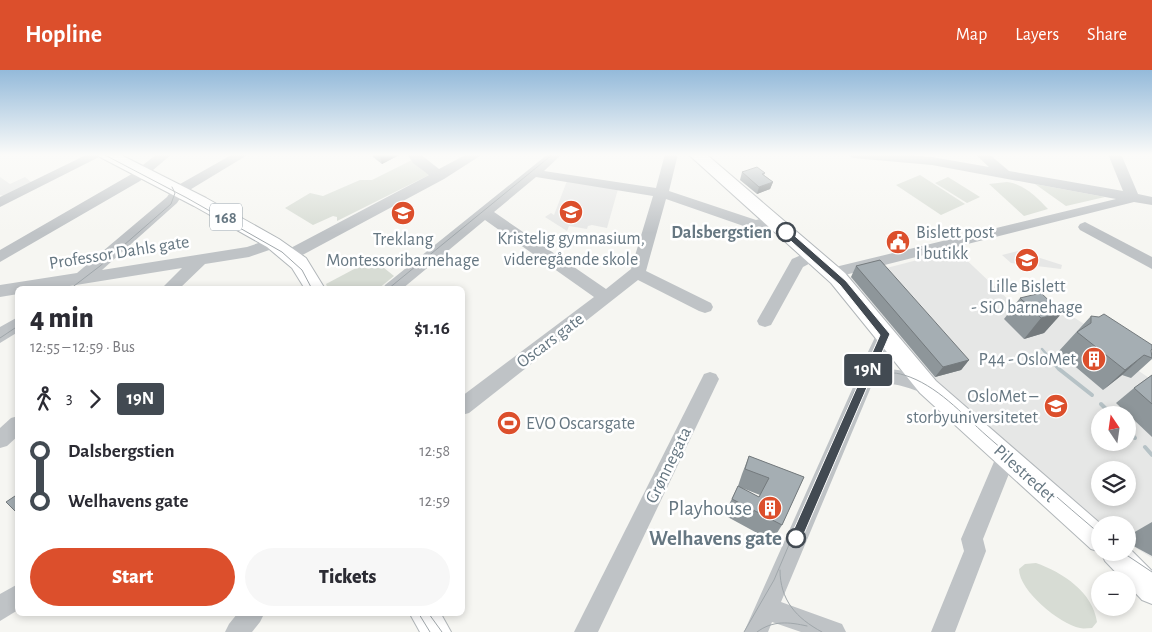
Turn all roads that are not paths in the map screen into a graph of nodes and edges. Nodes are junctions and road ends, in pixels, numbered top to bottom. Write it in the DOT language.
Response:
graph roads {
  1 [pos="46,180"];
  2 [pos="131,180"];
  3 [pos="155,180"];
  4 [pos="197,180"];
  5 [pos="431,180"];
  6 [pos="525,180"];
  7 [pos="583,180"];
  8 [pos="665,180"];
  9 [pos="726,180"];
  10 [pos="1039,180"];
  11 [pos="1125,180"];
  12 [pos="178,191"];
  13 [pos="662,193"];
  14 [pos="1132,197"];
  15 [pos="1152,201"];
  16 [pos="0,203"];
  17 [pos="485,213"];
  18 [pos="772,220"];
  19 [pos="1085,227"];
  20 [pos="283,250"];
  21 [pos="812,255"];
  22 [pos="0,256"];
  23 [pos="200,260"];
  24 [pos="1152,264"];
  25 [pos="637,273"];
  26 [pos="833,273"];
  27 [pos="81,278"];
  28 [pos="31,286"];
  29 [pos="70,286"];
  30 [pos="172,286"];
  31 [pos="314,286"];
  32 [pos="395,286"];
  33 [pos="15,289"];
  34 [pos="0,291"];
  35 [pos="606,297"];
  36 [pos="704,307"];
  37 [pos="765,321"];
  38 [pos="15,325"];
  39 [pos="885,334"];
  40 [pos="0,336"];
  41 [pos="710,379"];
  42 [pos="862,383"];
  43 [pos="928,388"];
  44 [pos="465,405"];
  45 [pos="15,427"];
  46 [pos="0,440"];
  47 [pos="1006,456"];
  48 [pos="1091,532"];
  49 [pos="1123,561"];
  50 [pos="1125,561"];
  51 [pos="1152,578"];
  52 [pos="1152,590"];
  53 [pos="15,597"];
  54 [pos="766,608"];
  55 [pos="0,609"];
  56 [pos="250,616"];
  57 [pos="425,616"];
  58 [pos="237,632"];
  59 [pos="437,632"];
  60 [pos="586,632"];
  61 [pos="756,632"];
  62 [pos="834,632"];
  63 [pos="943,632"];
  1 -- 16 [label="street"];
  2 -- 22 [label="street"];
  3 -- 12 [label="main road, 168"];
  4 -- 12 [label="street"];
  5 -- 20 [label="street, Professor Dahls gate"];
  6 -- 17 [label="street"];
  7 -- 13 [label="street"];
  8 -- 13 [label="street"];
  9 -- 18 [label="main road, Pilestredet"];
  10 -- 14 [label="street"];
  11 -- 14 [label="street"];
  12 -- 20 [label="main road, 168"];
  12 -- 27 [label="street"];
  13 -- 18 [label="street"];
  13 -- 25 [label="street"];
  14 -- 15 [label="street"];
  14 -- 26 [label="street"];
  17 -- 32 [label="street"];
  17 -- 35 [label="street"];
  18 -- 21 [label="main road, Pilestredet"];
  19 -- 24 [label="street"];
  20 -- 23 [label="street, Professor Dahls gate"];
  20 -- 31 [label="main road, 168"];
  21 -- 26 [label="main road, Pilestredet"];
  21 -- 37 [label="street"];
  23 -- 27 [label="street, Professor Dahls gate"];
  23 -- 30 [label="street"];
  25 -- 35 [label="street, Oscars gate"];
  25 -- 36 [label="street"];
  26 -- 39 [label="main road, Pilestredet"];
  27 -- 28 [label="street, Professor Dahls gate"];
  27 -- 29 [label="street"];
  33 -- 34 [label="street, Professor Dahls gate"];
  35 -- 44 [label="street, Oscars gate"];
  38 -- 40 [label="street"];
  39 -- 42 [label="street"];
  39 -- 43 [label="main road, Pilestredet"];
  41 -- 60 [label="street, Grønnegata"];
  42 -- 43 [label="street"];
  42 -- 54 [label="street"];
  43 -- 47 [label="main road, Pilestredet"];
  45 -- 46 [label="street"];
  47 -- 48 [label="main road, Pilestredet"];
  47 -- 63 [label="street"];
  49 -- 52 [label="main road"];
  50 -- 51 [label="main road"];
  53 -- 55 [label="street"];
  54 -- 61 [label="street"];
  54 -- 62 [label="street"];
  56 -- 58 [label="street"];
  57 -- 59 [label="main road"];
}
